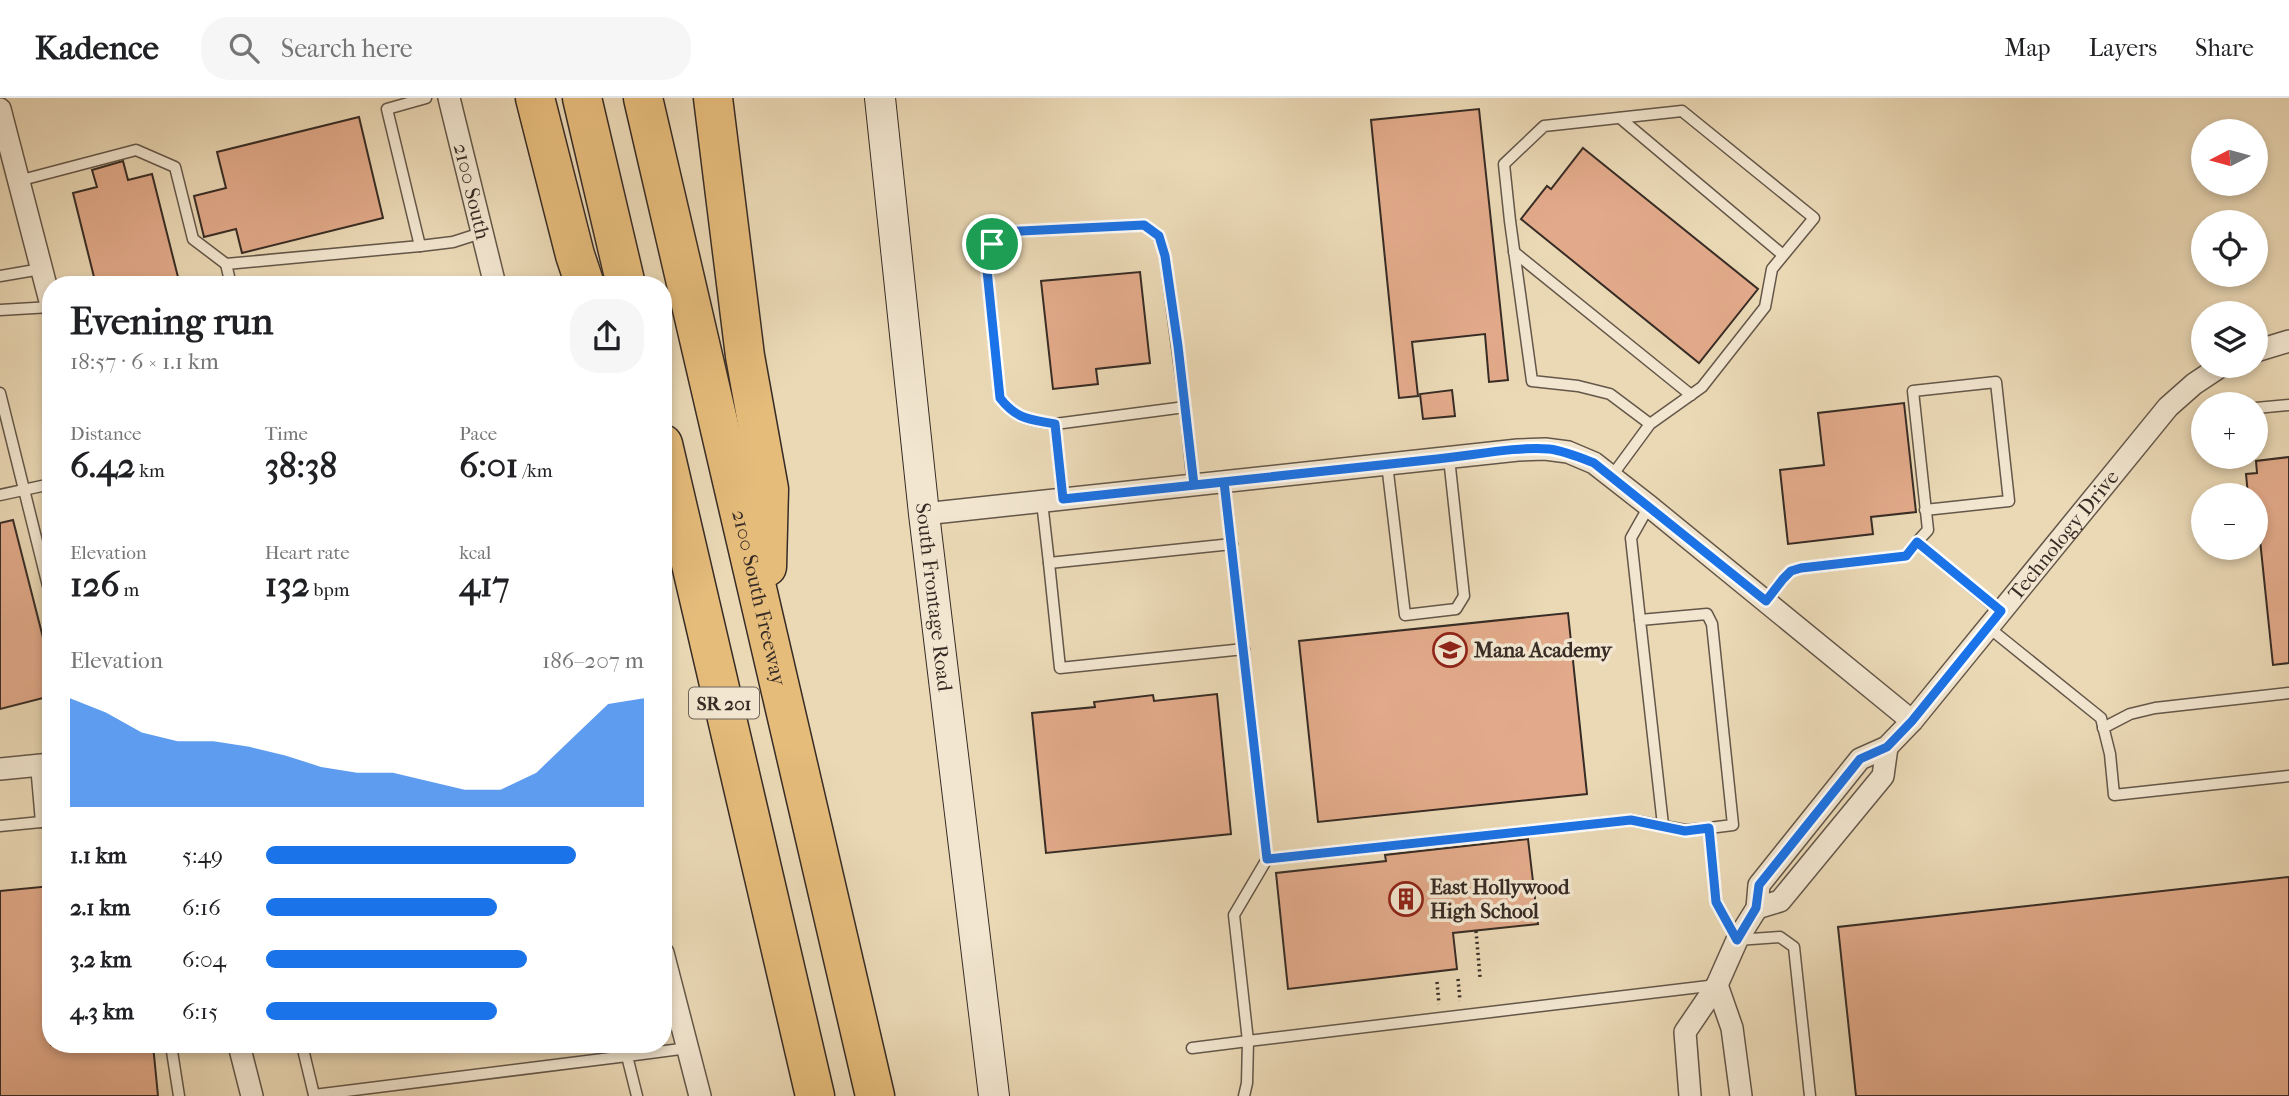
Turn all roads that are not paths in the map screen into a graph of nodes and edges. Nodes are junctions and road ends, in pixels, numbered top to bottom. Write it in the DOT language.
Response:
graph roads {
  1 [pos="426,98"];
  2 [pos="449,98"];
  3 [pos="535,98"];
  4 [pos="582,98"];
  5 [pos="643,98"];
  6 [pos="713,98"];
  7 [pos="880,98"];
  8 [pos="0,109"];
  9 [pos="1620,118"];
  10 [pos="6,155"];
  11 [pos="18,181"];
  12 [pos="481,233"];
  13 [pos="420,246"];
  14 [pos="1514,251"];
  15 [pos="1783,255"];
  16 [pos="226,264"];
  17 [pos="41,269"];
  18 [pos="0,276"];
  19 [pos="43,276"];
  20 [pos="229,276"];
  21 [pos="493,276"];
  22 [pos="582,276"];
  23 [pos="624,276"];
  24 [pos="42,307"];
  25 [pos="0,310"];
  26 [pos="2289,341"];
  27 [pos="2268,347"];
  28 [pos="2203,378"];
  29 [pos="0,393"];
  30 [pos="1691,395"];
  31 [pos="2289,405"];
  32 [pos="1185,407"];
  33 [pos="2268,407"];
  34 [pos="1055,424"];
  35 [pos="1650,424"];
  36 [pos="1449,458"];
  37 [pos="1387,464"];
  38 [pos="1611,477"];
  39 [pos="672,482"];
  40 [pos="1224,482"];
  41 [pos="1194,485"];
  42 [pos="42,486"];
  43 [pos="24,489"];
  44 [pos="0,495"];
  45 [pos="1063,499"];
  46 [pos="1042,502"];
  47 [pos="1649,506"];
  48 [pos="1926,510"];
  49 [pos="924,514"];
  50 [pos="672,535"];
  51 [pos="1917,542"];
  52 [pos="1232,544"];
  53 [pos="42,562"];
  54 [pos="1049,563"];
  55 [pos="1766,601"];
  56 [pos="1994,619"];
  57 [pos="1640,620"];
  58 [pos="766,625"];
  59 [pos="1244,649"];
  60 [pos="2289,693"];
  61 [pos="1912,721"];
  62 [pos="2103,728"];
  63 [pos="1887,747"];
  64 [pos="42,764"];
  65 [pos="0,769"];
  66 [pos="2289,776"];
  67 [pos="42,821"];
  68 [pos="1663,825"];
  69 [pos="0,826"];
  70 [pos="1709,828"];
  71 [pos="1267,859"];
  72 [pos="1756,908"];
  73 [pos="1737,940"];
  74 [pos="785,963"];
  75 [pos="1717,985"];
  76 [pos="672,987"];
  77 [pos="1248,1041"];
  78 [pos="688,1048"];
  79 [pos="1192,1048"];
  80 [pos="672,1049"];
  81 [pos="172,1053"];
  82 [pos="241,1053"];
  83 [pos="304,1053"];
  84 [pos="611,1053"];
  85 [pos="626,1053"];
  86 [pos="314,1095"];
  87 [pos="179,1096"];
  88 [pos="252,1096"];
  89 [pos="637,1096"];
  90 [pos="700,1096"];
  91 [pos="815,1096"];
  92 [pos="875,1096"];
  93 [pos="994,1096"];
  94 [pos="1244,1096"];
  95 [pos="1690,1096"];
  96 [pos="1741,1096"];
  97 [pos="1811,1096"];
  1 -- 13 [label="lane"];
  2 -- 12 [label="street, 2100 South"];
  3 -- 22 [label="highway"];
  4 -- 23 [label="highway"];
  5 -- 58 [label="highway, 2100 South Freeway / SR 201"];
  6 -- 58 [label="highway"];
  7 -- 49 [label="street, South Frontage Road"];
  8 -- 10 [label="street"];
  9 -- 14 [label="lane"];
  9 -- 15 [label="lane"];
  9 -- 15 [label="lane"];
  10 -- 11 [label="street"];
  11 -- 16 [label="lane"];
  11 -- 17 [label="street"];
  12 -- 13 [label="lane"];
  12 -- 21 [label="street, 2100 South"];
  13 -- 16 [label="lane"];
  14 -- 30 [label="lane"];
  14 -- 35 [label="lane"];
  15 -- 30 [label="lane"];
  16 -- 20 [label="lane"];
  17 -- 18 [label="lane"];
  17 -- 19 [label="street"];
  24 -- 25 [label="lane"];
  26 -- 27 [label="street"];
  28 -- 56 [label="street, Technology Drive"];
  29 -- 43 [label="lane"];
  30 -- 35 [label="lane"];
  31 -- 33 [label="lane"];
  32 -- 34 [label="lane"];
  32 -- 34 [label="lane"];
  32 -- 41 [label="lane"];
  34 -- 45 [label="lane"];
  35 -- 38 [label="lane"];
  36 -- 37 [label="street"];
  36 -- 37 [label="lane"];
  36 -- 38 [label="street"];
  37 -- 40 [label="street"];
  38 -- 47 [label="street"];
  39 -- 74 [label="highway, SR 201"];
  40 -- 41 [label="street"];
  40 -- 52 [label="lane"];
  41 -- 45 [label="street"];
  42 -- 43 [label="lane"];
  43 -- 44 [label="lane"];
  43 -- 53 [label="lane"];
  45 -- 46 [label="street"];
  46 -- 49 [label="street"];
  46 -- 54 [label="lane"];
  47 -- 55 [label="street"];
  47 -- 57 [label="lane"];
  48 -- 48 [label="lane"];
  48 -- 51 [label="lane"];
  49 -- 93 [label="street, South Frontage Road"];
  50 -- 74 [label="highway"];
  51 -- 55 [label="lane"];
  51 -- 56 [label="lane"];
  52 -- 54 [label="lane"];
  52 -- 59 [label="lane"];
  54 -- 59 [label="lane"];
  55 -- 61 [label="street"];
  56 -- 61 [label="street, Technology Drive"];
  56 -- 62 [label="lane"];
  57 -- 68 [label="lane"];
  57 -- 70 [label="lane"];
  58 -- 92 [label="highway, 2100 South Freeway / SR 201"];
  59 -- 71 [label="lane"];
  60 -- 62 [label="lane"];
  61 -- 63 [label="street, Technology Drive"];
  62 -- 66 [label="lane"];
  63 -- 72 [label="street, Technology Drive"];
  63 -- 72 [label="street"];
  64 -- 65 [label="street"];
  67 -- 69 [label="lane"];
  68 -- 70 [label="lane"];
  68 -- 71 [label="lane"];
  70 -- 73 [label="lane"];
  71 -- 77 [label="lane"];
  72 -- 73 [label="street, Technology Drive"];
  73 -- 75 [label="street, Technology Drive"];
  73 -- 97 [label="lane"];
  74 -- 91 [label="highway, SR 201"];
  75 -- 77 [label="lane"];
  75 -- 95 [label="street, Technology Drive"];
  75 -- 96 [label="street"];
  76 -- 78 [label="street"];
  77 -- 79 [label="lane"];
  77 -- 94 [label="lane"];
  78 -- 80 [label="lane"];
  78 -- 90 [label="street"];
  81 -- 87 [label="lane"];
  82 -- 88 [label="street"];
  83 -- 86 [label="lane"];
  84 -- 86 [label="lane"];
  85 -- 89 [label="lane"];
}
